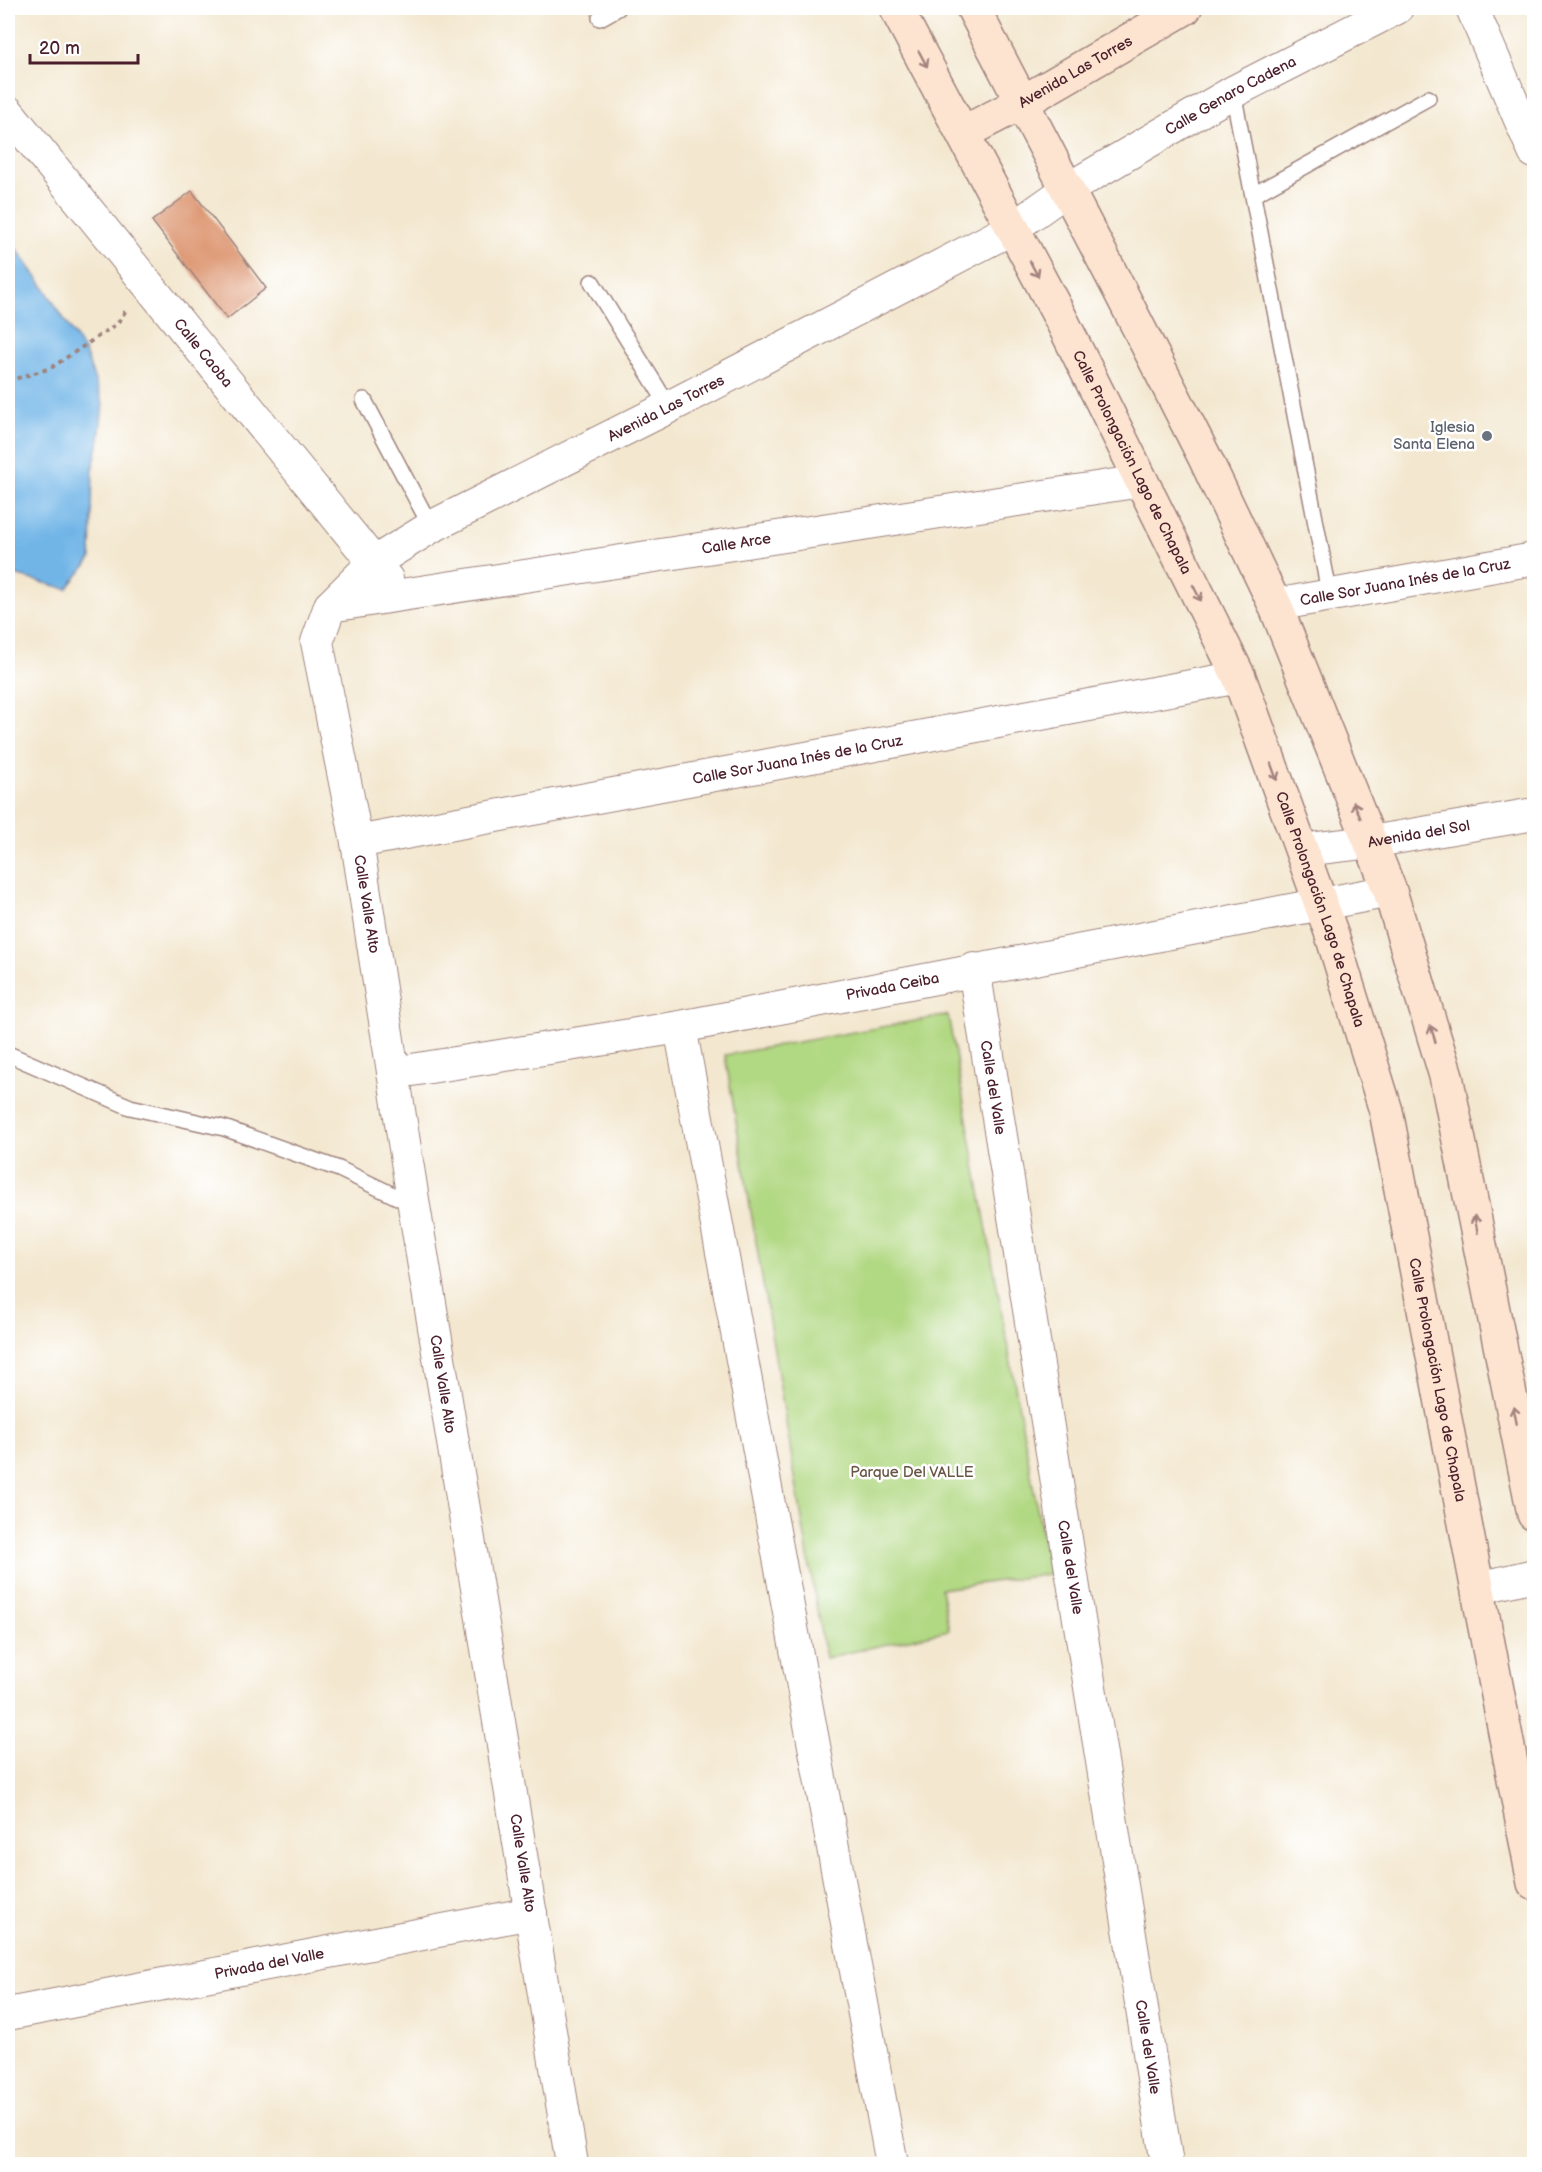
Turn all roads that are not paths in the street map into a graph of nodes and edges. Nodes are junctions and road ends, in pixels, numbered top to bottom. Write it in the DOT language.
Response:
graph roads {
  1 [pos="618,8"];
  2 [pos="896,8"];
  3 [pos="973,8"];
  4 [pos="1185,8"];
  5 [pos="1397,8"];
  6 [pos="1472,8"];
  7 [pos="600,18"];
  8 [pos="1233,92"];
  9 [pos="1428,98"];
  10 [pos="1023,102"];
  11 [pos="8,111"];
  12 [pos="963,133"];
  13 [pos="1534,152"];
  14 [pos="1068,189"];
  15 [pos="1253,195"];
  16 [pos="1012,228"];
  17 [pos="592,282"];
  18 [pos="364,400"];
  19 [pos="669,407"];
  20 [pos="1141,481"];
  21 [pos="431,526"];
  22 [pos="1534,559"];
  23 [pos="373,563"];
  24 [pos="401,595"];
  25 [pos="1330,597"];
  26 [pos="1275,605"];
  27 [pos="330,606"];
  28 [pos="1239,678"];
  29 [pos="1534,814"];
  30 [pos="357,842"];
  31 [pos="1371,842"];
  32 [pos="1302,850"];
  33 [pos="1389,891"];
  34 [pos="1322,904"];
  35 [pos="974,969"];
  36 [pos="680,1027"];
  37 [pos="8,1054"];
  38 [pos="393,1073"];
  39 [pos="414,1206"];
  40 [pos="1534,1514"];
  41 [pos="1534,1575"];
  42 [pos="1479,1588"];
  43 [pos="1534,1884"];
  44 [pos="531,1913"];
  45 [pos="8,2013"];
  46 [pos="572,2164"];
  47 [pos="892,2164"];
  48 [pos="1167,2164"];
  1 -- 7 [label="lane"];
  2 -- 12 [label="main road, Calle Prolongación Lago de Chapala, one-way"];
  3 -- 10 [label="main road"];
  4 -- 10 [label="main road, Avenida Las Torres"];
  5 -- 8 [label="street, Calle Genaro Cadena"];
  6 -- 13 [label="street"];
  8 -- 14 [label="street, Calle Genaro Cadena"];
  8 -- 15 [label="lane"];
  9 -- 15 [label="lane"];
  10 -- 12 [label="main road, Avenida Las Torres"];
  10 -- 14 [label="main road"];
  11 -- 23 [label="street, Calle Caoba"];
  12 -- 16 [label="main road, Calle Prolongación Lago de Chapala"];
  14 -- 16 [label="street, Calle Genaro Cadena"];
  14 -- 26 [label="main road"];
  15 -- 25 [label="lane"];
  16 -- 19 [label="street, Avenida Las Torres"];
  16 -- 20 [label="main road, Calle Prolongación Lago de Chapala, one-way"];
  17 -- 19 [label="lane"];
  18 -- 21 [label="lane"];
  19 -- 21 [label="street, Avenida Las Torres"];
  20 -- 24 [label="street, Calle Arce"];
  20 -- 28 [label="main road, Calle Prolongación Lago de Chapala, one-way"];
  21 -- 23 [label="street, Avenida Las Torres"];
  22 -- 25 [label="street, Calle Sor Juana Inés de la Cruz"];
  23 -- 24 [label="street, Calle Caoba"];
  23 -- 27 [label="street, Avenida Las Torres"];
  24 -- 27 [label="street, Calle Arce"];
  25 -- 26 [label="street, Calle Sor Juana Inés de la Cruz"];
  31 -- 26 [label="main road, one-way"];
  27 -- 30 [label="street, Calle Valle Alto"];
  28 -- 30 [label="street, Calle Sor Juana Inés de la Cruz"];
  28 -- 32 [label="main road, Calle Prolongación Lago de Chapala, one-way"];
  29 -- 31 [label="street, Avenida del Sol"];
  30 -- 38 [label="street, Calle Valle Alto"];
  31 -- 32 [label="street, Avenida del Sol"];
  31 -- 33 [label="main road"];
  32 -- 34 [label="main road, Calle Prolongación Lago de Chapala"];
  33 -- 34 [label="street, Privada Ceiba"];
  40 -- 33 [label="main road, one-way"];
  34 -- 35 [label="street, Privada Ceiba"];
  34 -- 42 [label="main road, Calle Prolongación Lago de Chapala"];
  35 -- 36 [label="street, Privada Ceiba"];
  35 -- 48 [label="street, Calle del Valle"];
  36 -- 38 [label="street, Privada Ceiba"];
  36 -- 47 [label="street"];
  37 -- 39 [label="lane"];
  38 -- 39 [label="street, Calle Valle Alto"];
  39 -- 44 [label="street, Calle Valle Alto"];
  41 -- 42 [label="street"];
  42 -- 43 [label="main road, Calle Prolongación Lago de Chapala"];
  44 -- 45 [label="street, Privada del Valle"];
  44 -- 46 [label="street, Calle Valle Alto"];
}
